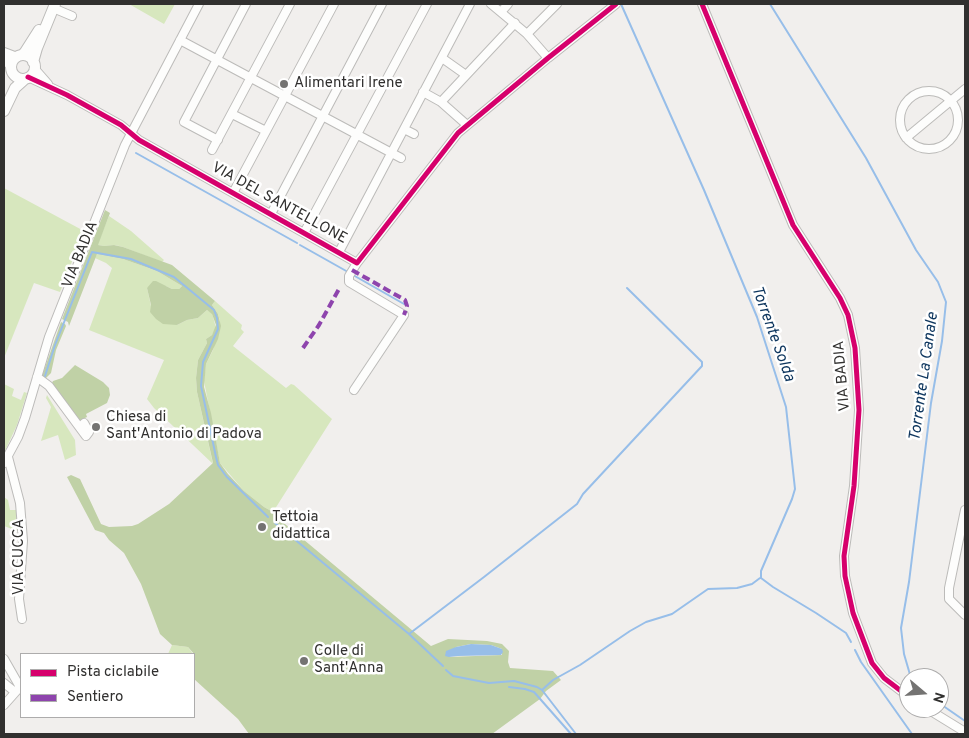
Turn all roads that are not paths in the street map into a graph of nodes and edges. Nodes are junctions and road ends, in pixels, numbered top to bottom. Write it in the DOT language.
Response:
graph roads {
  1 [pos="199,4"];
  2 [pos="246,4"];
  3 [pos="290,4"];
  4 [pos="334,4"];
  5 [pos="382,4"];
  6 [pos="426,4"];
  7 [pos="470,4"];
  8 [pos="491,4"];
  9 [pos="508,4"];
  10 [pos="557,4"];
  11 [pos="616,4"];
  12 [pos="702,4"];
  13 [pos="54,5"];
  14 [pos="501,12"];
  15 [pos="72,16"];
  16 [pos="515,23"];
  17 [pos="526,34"];
  18 [pos="180,40"];
  19 [pos="4,52"];
  20 [pos="19,56"];
  21 [pos="442,58"];
  22 [pos="548,58"];
  23 [pos="216,60"];
  24 [pos="34,65"];
  25 [pos="9,66"];
  26 [pos="513,74"];
  27 [pos="466,75"];
  28 [pos="26,78"];
  29 [pos="250,78"];
  30 [pos="519,82"];
  31 [pos="52,87"];
  32 [pos="965,89"];
  33 [pos="423,92"];
  34 [pos="4,96"];
  35 [pos="285,97"];
  36 [pos="952,100"];
  37 [pos="441,102"];
  38 [pos="4,111"];
  39 [pos="232,114"];
  40 [pos="322,117"];
  41 [pos="467,125"];
  42 [pos="404,130"];
  43 [pos="266,131"];
  44 [pos="130,134"];
  45 [pos="414,134"];
  46 [pos="357,136"];
  47 [pos="906,138"];
  48 [pos="218,140"];
  49 [pos="212,150"];
  50 [pos="392,153"];
  51 [pos="401,158"];
  52 [pos="234,193"];
  53 [pos="271,214"];
  54 [pos="304,234"];
  55 [pos="339,252"];
  56 [pos="357,263"];
  57 [pos="37,377"];
  58 [pos="354,390"];
  59 [pos="84,423"];
  60 [pos="6,460"];
  61 [pos="965,510"];
  62 [pos="965,615"];
  63 [pos="22,619"];
  64 [pos="4,659"];
  65 [pos="4,683"];
  66 [pos="19,689"];
  67 [pos="899,689"];
  68 [pos="4,703"];
  69 [pos="942,718"];
  70 [pos="965,732"];
  1 -- 18 [label="street, VIA BADIA"];
  2 -- 23 [label="street"];
  3 -- 29 [label="street"];
  4 -- 35 [label="street"];
  5 -- 40 [label="street"];
  6 -- 46 [label="street"];
  7 -- 21 [label="street"];
  8 -- 14 [label="street"];
  9 -- 14 [label="street"];
  10 -- 17 [label="street"];
  11 -- 22 [label="street, VIA DEL SANTELLONE"];
  12 -- 67 [label="street, VIA BADIA"];
  13 -- 15 [label="street"];
  13 -- 20 [label="main road"];
  13 -- 24 [label="main road"];
  14 -- 16 [label="street"];
  16 -- 17 [label="street"];
  16 -- 27 [label="street"];
  17 -- 22 [label="street"];
  18 -- 23 [label="street"];
  18 -- 44 [label="street, VIA BADIA"];
  19 -- 20 [label="street"];
  20 -- 24 [label="main road"];
  20 -- 25 [label="main road"];
  21 -- 27 [label="street"];
  21 -- 33 [label="street"];
  22 -- 30 [label="street, VIA DEL SANTELLONE"];
  23 -- 29 [label="street"];
  23 -- 48 [label="street"];
  24 -- 28 [label="main road"];
  24 -- 31 [label="street, VIA DEL SANTELLONE"];
  25 -- 28 [label="main road"];
  25 -- 34 [label="main road"];
  26 -- 30 [label="street"];
  27 -- 37 [label="street"];
  28 -- 31 [label="street, VIA DEL SANTELLONE"];
  28 -- 38 [label="main road"];
  29 -- 35 [label="street"];
  29 -- 39 [label="street"];
  30 -- 41 [label="street, VIA DEL SANTELLONE"];
  31 -- 44 [label="street, VIA DEL SANTELLONE"];
  32 -- 36 [label="street"];
  33 -- 37 [label="street"];
  33 -- 42 [label="street"];
  35 -- 40 [label="street"];
  35 -- 43 [label="street"];
  36 -- 47 [label="street"];
  36 -- 47 [label="street"];
  36 -- 47 [label="street"];
  37 -- 41 [label="street"];
  39 -- 43 [label="street"];
  39 -- 48 [label="street"];
  40 -- 46 [label="street"];
  40 -- 53 [label="street"];
  41 -- 56 [label="street, VIA DEL SANTELLONE"];
  42 -- 45 [label="street"];
  42 -- 50 [label="street"];
  43 -- 52 [label="street"];
  44 -- 52 [label="street, VIA DEL SANTELLONE"];
  44 -- 57 [label="street, VIA BADIA"];
  46 -- 50 [label="street"];
  46 -- 54 [label="street"];
  48 -- 49 [label="street"];
  50 -- 51 [label="street"];
  50 -- 55 [label="street"];
  52 -- 53 [label="street, VIA DEL SANTELLONE"];
  53 -- 54 [label="street, VIA DEL SANTELLONE"];
  54 -- 55 [label="street, VIA DEL SANTELLONE"];
  55 -- 56 [label="street, VIA DEL SANTELLONE"];
  56 -- 58 [label="street, VIA DEL SANTELLONE"];
  57 -- 59 [label="street"];
  57 -- 60 [label="street, VIA BADIA"];
  60 -- 63 [label="street, VIA CUCCA"];
  61 -- 62 [label="street"];
  64 -- 66 [label="street"];
  65 -- 66 [label="street"];
  66 -- 68 [label="street"];
  69 -- 70 [label="street"];
}
